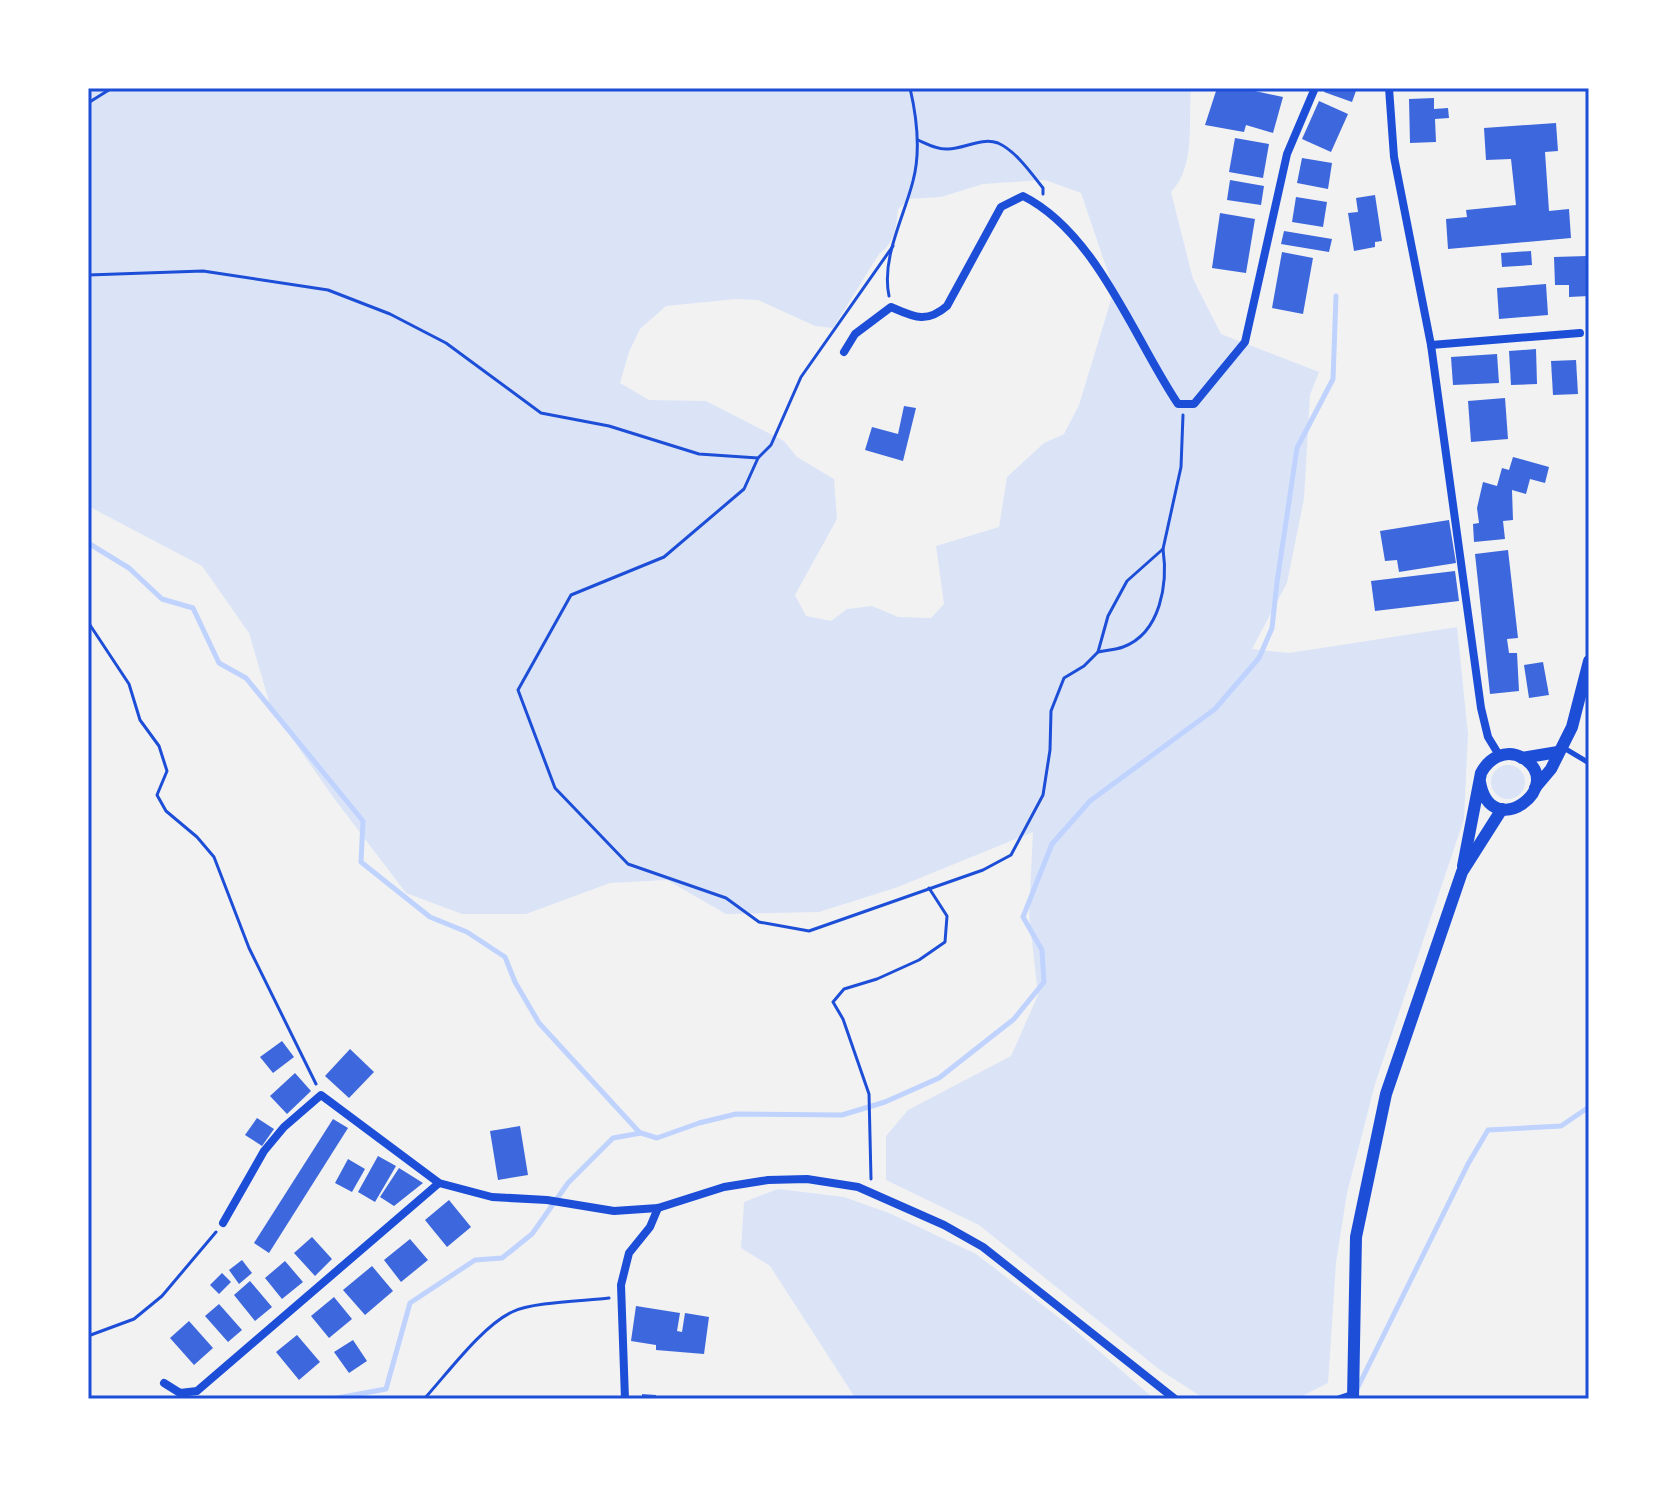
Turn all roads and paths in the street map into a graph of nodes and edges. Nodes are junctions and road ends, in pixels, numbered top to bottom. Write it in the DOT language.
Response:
graph roads {
  1 [pos="112,88"];
  2 [pos="910,88"];
  3 [pos="1315,88"];
  4 [pos="1389,88"];
  5 [pos="88,103"];
  6 [pos="918,140"];
  7 [pos="1044,206"];
  8 [pos="893,246"];
  9 [pos="88,275"];
  10 [pos="891,307"];
  11 [pos="1580,333"];
  12 [pos="1431,345"];
  13 [pos="844,352"];
  14 [pos="1178,404"];
  15 [pos="758,458"];
  16 [pos="1163,549"];
  17 [pos="88,622"];
  18 [pos="1098,652"];
  19 [pos="1589,661"];
  20 [pos="1561,750"];
  21 [pos="1499,755"];
  22 [pos="1522,758"];
  23 [pos="1589,763"];
  24 [pos="1480,782"];
  25 [pos="1535,788"];
  26 [pos="1502,809"];
  27 [pos="1462,872"];
  28 [pos="929,888"];
  29 [pos="321,1095"];
  30 [pos="439,1183"];
  31 [pos="872,1195"];
  32 [pos="658,1208"];
  33 [pos="223,1223"];
  34 [pos="621,1297"];
  35 [pos="88,1336"];
  36 [pos="164,1383"];
  37 [pos="1348,1398"];
  38 [pos="424,1399"];
  39 [pos="625,1399"];
  40 [pos="1175,1399"];
  1 -- 5 [label="path"];
  2 -- 6 [label="path"];
  3 -- 14 [label="street"];
  4 -- 12 [label="street"];
  6 -- 7 [label="path"];
  6 -- 8 [label="path"];
  7 -- 10 [label="street"];
  7 -- 14 [label="street"];
  8 -- 10 [label="path"];
  8 -- 15 [label="path"];
  9 -- 15 [label="path"];
  10 -- 13 [label="street"];
  11 -- 12 [label="street"];
  12 -- 21 [label="street"];
  14 -- 16 [label="path"];
  15 -- 28 [label="path"];
  16 -- 18 [label="path"];
  16 -- 18 [label="path"];
  17 -- 29 [label="path"];
  18 -- 28 [label="path"];
  19 -- 20 [label="street"];
  20 -- 22 [label="street"];
  20 -- 23 [label="lane"];
  20 -- 25 [label="street"];
  21 -- 22 [label="street"];
  21 -- 24 [label="street"];
  22 -- 25 [label="street"];
  24 -- 26 [label="street"];
  24 -- 27 [label="street"];
  25 -- 26 [label="street"];
  26 -- 27 [label="street"];
  27 -- 37 [label="street"];
  28 -- 31 [label="path"];
  29 -- 30 [label="street"];
  29 -- 33 [label="street"];
  30 -- 32 [label="street"];
  30 -- 36 [label="street"];
  31 -- 32 [label="street"];
  31 -- 40 [label="street"];
  32 -- 34 [label="street"];
  33 -- 35 [label="path"];
  34 -- 38 [label="path"];
  34 -- 39 [label="street"];
}
